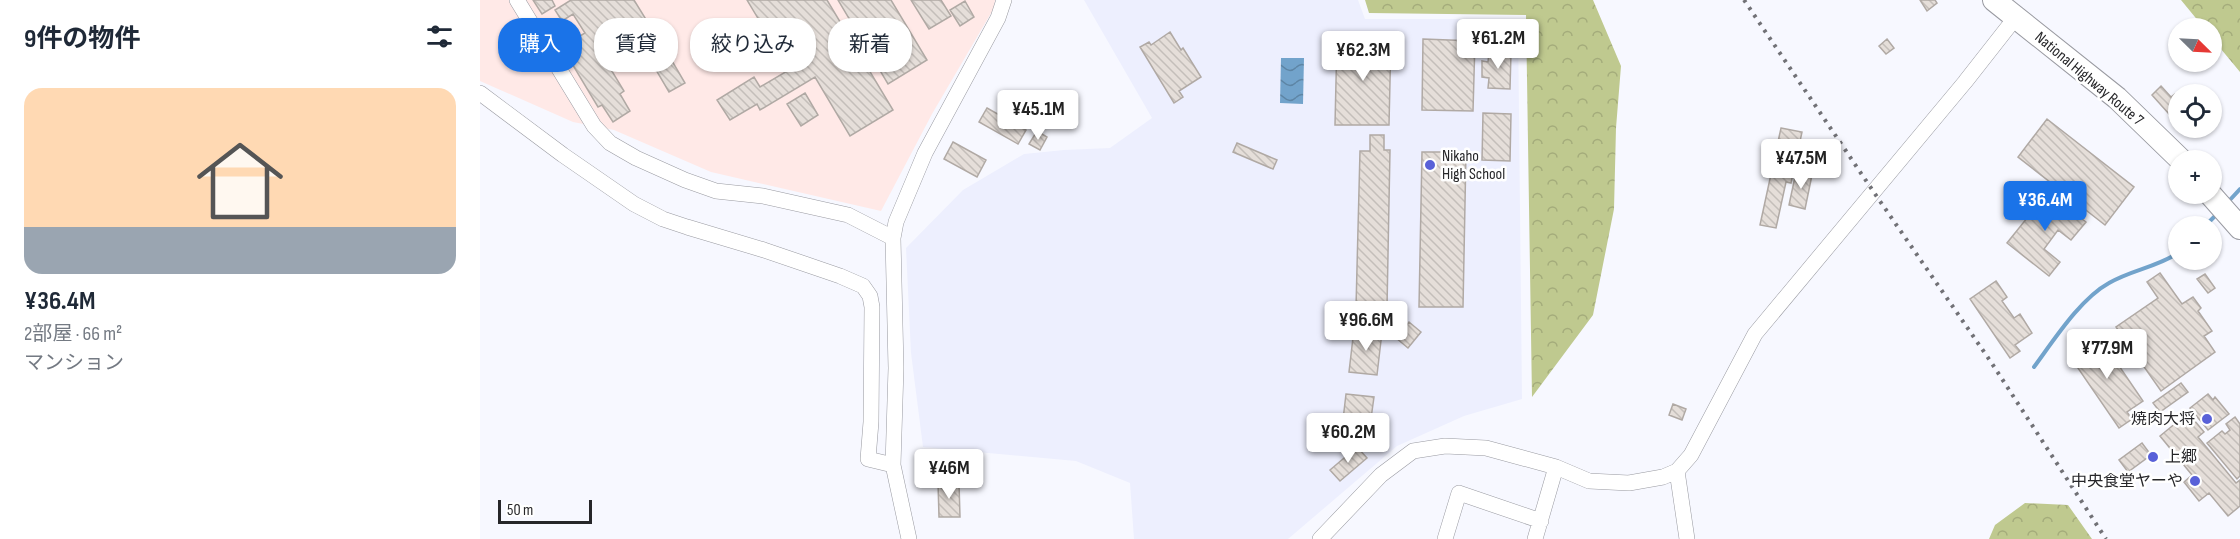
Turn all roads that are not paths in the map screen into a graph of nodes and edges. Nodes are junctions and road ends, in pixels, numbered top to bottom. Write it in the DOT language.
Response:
graph roads {
  1 [pos="516,0"];
  2 [pos="1004,0"];
  3 [pos="1994,0"];
  4 [pos="2016,17"];
  5 [pos="480,93"];
  6 [pos="2171,150"];
  7 [pos="2219,204"];
  8 [pos="2240,228"];
  9 [pos="893,238"];
  10 [pos="893,465"];
  11 [pos="1556,467"];
  12 [pos="1677,471"];
  13 [pos="1541,521"];
  14 [pos="909,539"];
  15 [pos="1320,539"];
  16 [pos="1445,539"];
  17 [pos="1535,539"];
  18 [pos="1687,539"];
  1 -- 9 [label="street"];
  2 -- 9 [label="street"];
  3 -- 4 [label="highway, National Highway Route 7"];
  4 -- 6 [label="highway, National Highway Route 7"];
  4 -- 12 [label="street"];
  5 -- 10 [label="street"];
  7 -- 8 [label="highway"];
  9 -- 10 [label="street"];
  10 -- 14 [label="street"];
  11 -- 12 [label="street"];
  11 -- 13 [label="street"];
  11 -- 15 [label="street"];
  12 -- 18 [label="street"];
  13 -- 16 [label="street"];
  13 -- 17 [label="street"];
}
